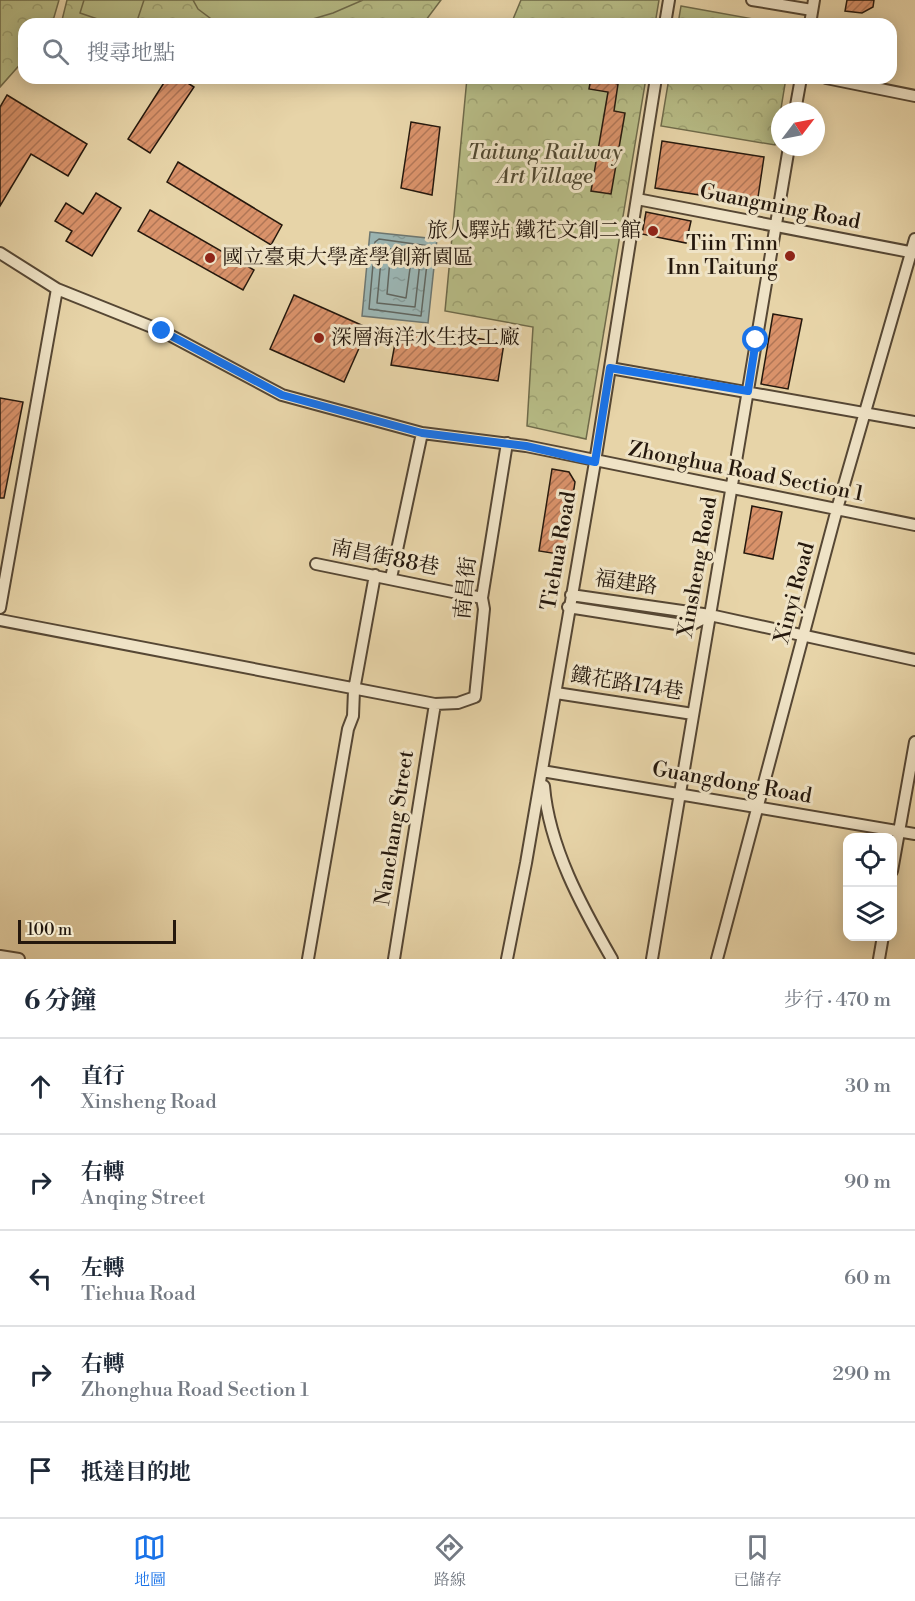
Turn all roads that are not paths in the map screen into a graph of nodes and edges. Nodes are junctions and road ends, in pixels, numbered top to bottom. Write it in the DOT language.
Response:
graph roads {
  1 [pos="669,0"];
  2 [pos="752,0"];
  3 [pos="813,5"];
  4 [pos="666,18"];
  5 [pos="655,84"];
  6 [pos="800,84"];
  7 [pos="856,84"];
  8 [pos="915,96"];
  9 [pos="797,102"];
  10 [pos="788,156"];
  11 [pos="637,199"];
  12 [pos="776,226"];
  13 [pos="915,240"];
  14 [pos="914,252"];
  15 [pos="0,253"];
  16 [pos="57,289"];
  17 [pos="610,368"];
  18 [pos="748,391"];
  19 [pos="866,413"];
  20 [pos="915,422"];
  21 [pos="422,433"];
  22 [pos="507,443"];
  23 [pos="595,462"];
  24 [pos="731,488"];
  25 [pos="837,509"];
  26 [pos="915,525"];
  27 [pos="316,564"];
  28 [pos="375,574"];
  29 [pos="391,578"];
  30 [pos="571,595"];
  31 [pos="482,598"];
  32 [pos="568,607"];
  33 [pos="0,608"];
  34 [pos="710,615"];
  35 [pos="0,620"];
  36 [pos="804,634"];
  37 [pos="915,660"];
  38 [pos="354,690"];
  39 [pos="556,693"];
  40 [pos="435,704"];
  41 [pos="693,714"];
  42 [pos="915,742"];
  43 [pos="542,771"];
  44 [pos="680,794"];
  45 [pos="758,807"];
  46 [pos="898,831"];
  47 [pos="915,834"];
  48 [pos="897,838"];
  49 [pos="882,941"];
  50 [pos="0,956"];
  51 [pos="19,959"];
  52 [pos="308,959"];
  53 [pos="394,959"];
  54 [pos="507,959"];
  55 [pos="612,959"];
  56 [pos="652,959"];
  57 [pos="717,959"];
  58 [pos="879,959"];
  1 -- 4 [label="street"];
  2 -- 3 [label="street"];
  5 -- 11 [label="street, Tiehua Road"];
  6 -- 9 [label="street"];
  7 -- 8 [label="street"];
  10 -- 12 [label="street, Xinsheng Road"];
  11 -- 12 [label="street, Guangming Road"];
  11 -- 17 [label="street, Tiehua Road"];
  12 -- 14 [label="street, Guangming Road"];
  12 -- 18 [label="street, Xinsheng Road"];
  13 -- 14 [label="street, Xinyi Road"];
  14 -- 19 [label="street, Xinyi Road"];
  15 -- 16 [label="street, Zhonghua Road Section 1"];
  16 -- 21 [label="street, Zhonghua Road Section 1"];
  16 -- 33 [label="street"];
  17 -- 18 [label="street"];
  17 -- 23 [label="street, Tiehua Road"];
  18 -- 19 [label="street"];
  18 -- 24 [label="street, Xinsheng Road"];
  19 -- 20 [label="street"];
  19 -- 25 [label="street, Xinyi Road"];
  21 -- 22 [label="street, Zhonghua Road Section 1"];
  21 -- 29 [label="street"];
  22 -- 23 [label="street, Zhonghua Road Section 1"];
  22 -- 31 [label="street, 南昌街"];
  23 -- 24 [label="street, Zhonghua Road Section 1"];
  23 -- 30 [label="street, Tiehua Road"];
  24 -- 25 [label="street, Zhonghua Road Section 1"];
  24 -- 34 [label="street, Xinsheng Road"];
  25 -- 26 [label="street, Zhonghua Road Section 1"];
  25 -- 36 [label="street, Xinyi Road"];
  27 -- 28 [label="street, 南昌街88巷"];
  28 -- 29 [label="street, 南昌街88巷"];
  28 -- 38 [label="street"];
  29 -- 31 [label="street, 南昌街88巷"];
  30 -- 32 [label="street, Tiehua Road"];
  30 -- 34 [label="street, 福建路"];
  31 -- 40 [label="street, 南昌街"];
  32 -- 34 [label="street, 福建路"];
  32 -- 39 [label="street, Tiehua Road"];
  34 -- 36 [label="street"];
  34 -- 41 [label="street, Xinsheng Road"];
  35 -- 38 [label="street"];
  36 -- 37 [label="street"];
  36 -- 45 [label="street, Xinyi Road"];
  38 -- 40 [label="street"];
  38 -- 52 [label="street"];
  39 -- 41 [label="street, 鐵花路174巷"];
  39 -- 43 [label="street, Tiehua Road"];
  40 -- 53 [label="street, Nanchang Street"];
  41 -- 44 [label="street, Xinsheng Road"];
  42 -- 46 [label="street"];
  43 -- 44 [label="street, Guangdong Road"];
  43 -- 54 [label="street, Tiehua Road"];
  43 -- 55 [label="street"];
  44 -- 45 [label="street, Guangdong Road"];
  44 -- 56 [label="street, Xinsheng Road"];
  45 -- 46 [label="street, Guangdong Road"];
  45 -- 57 [label="street, Xinyi Road"];
  46 -- 47 [label="street, Guangdong Road"];
  46 -- 48 [label="street"];
  49 -- 58 [label="street"];
  50 -- 51 [label="street"];
}
